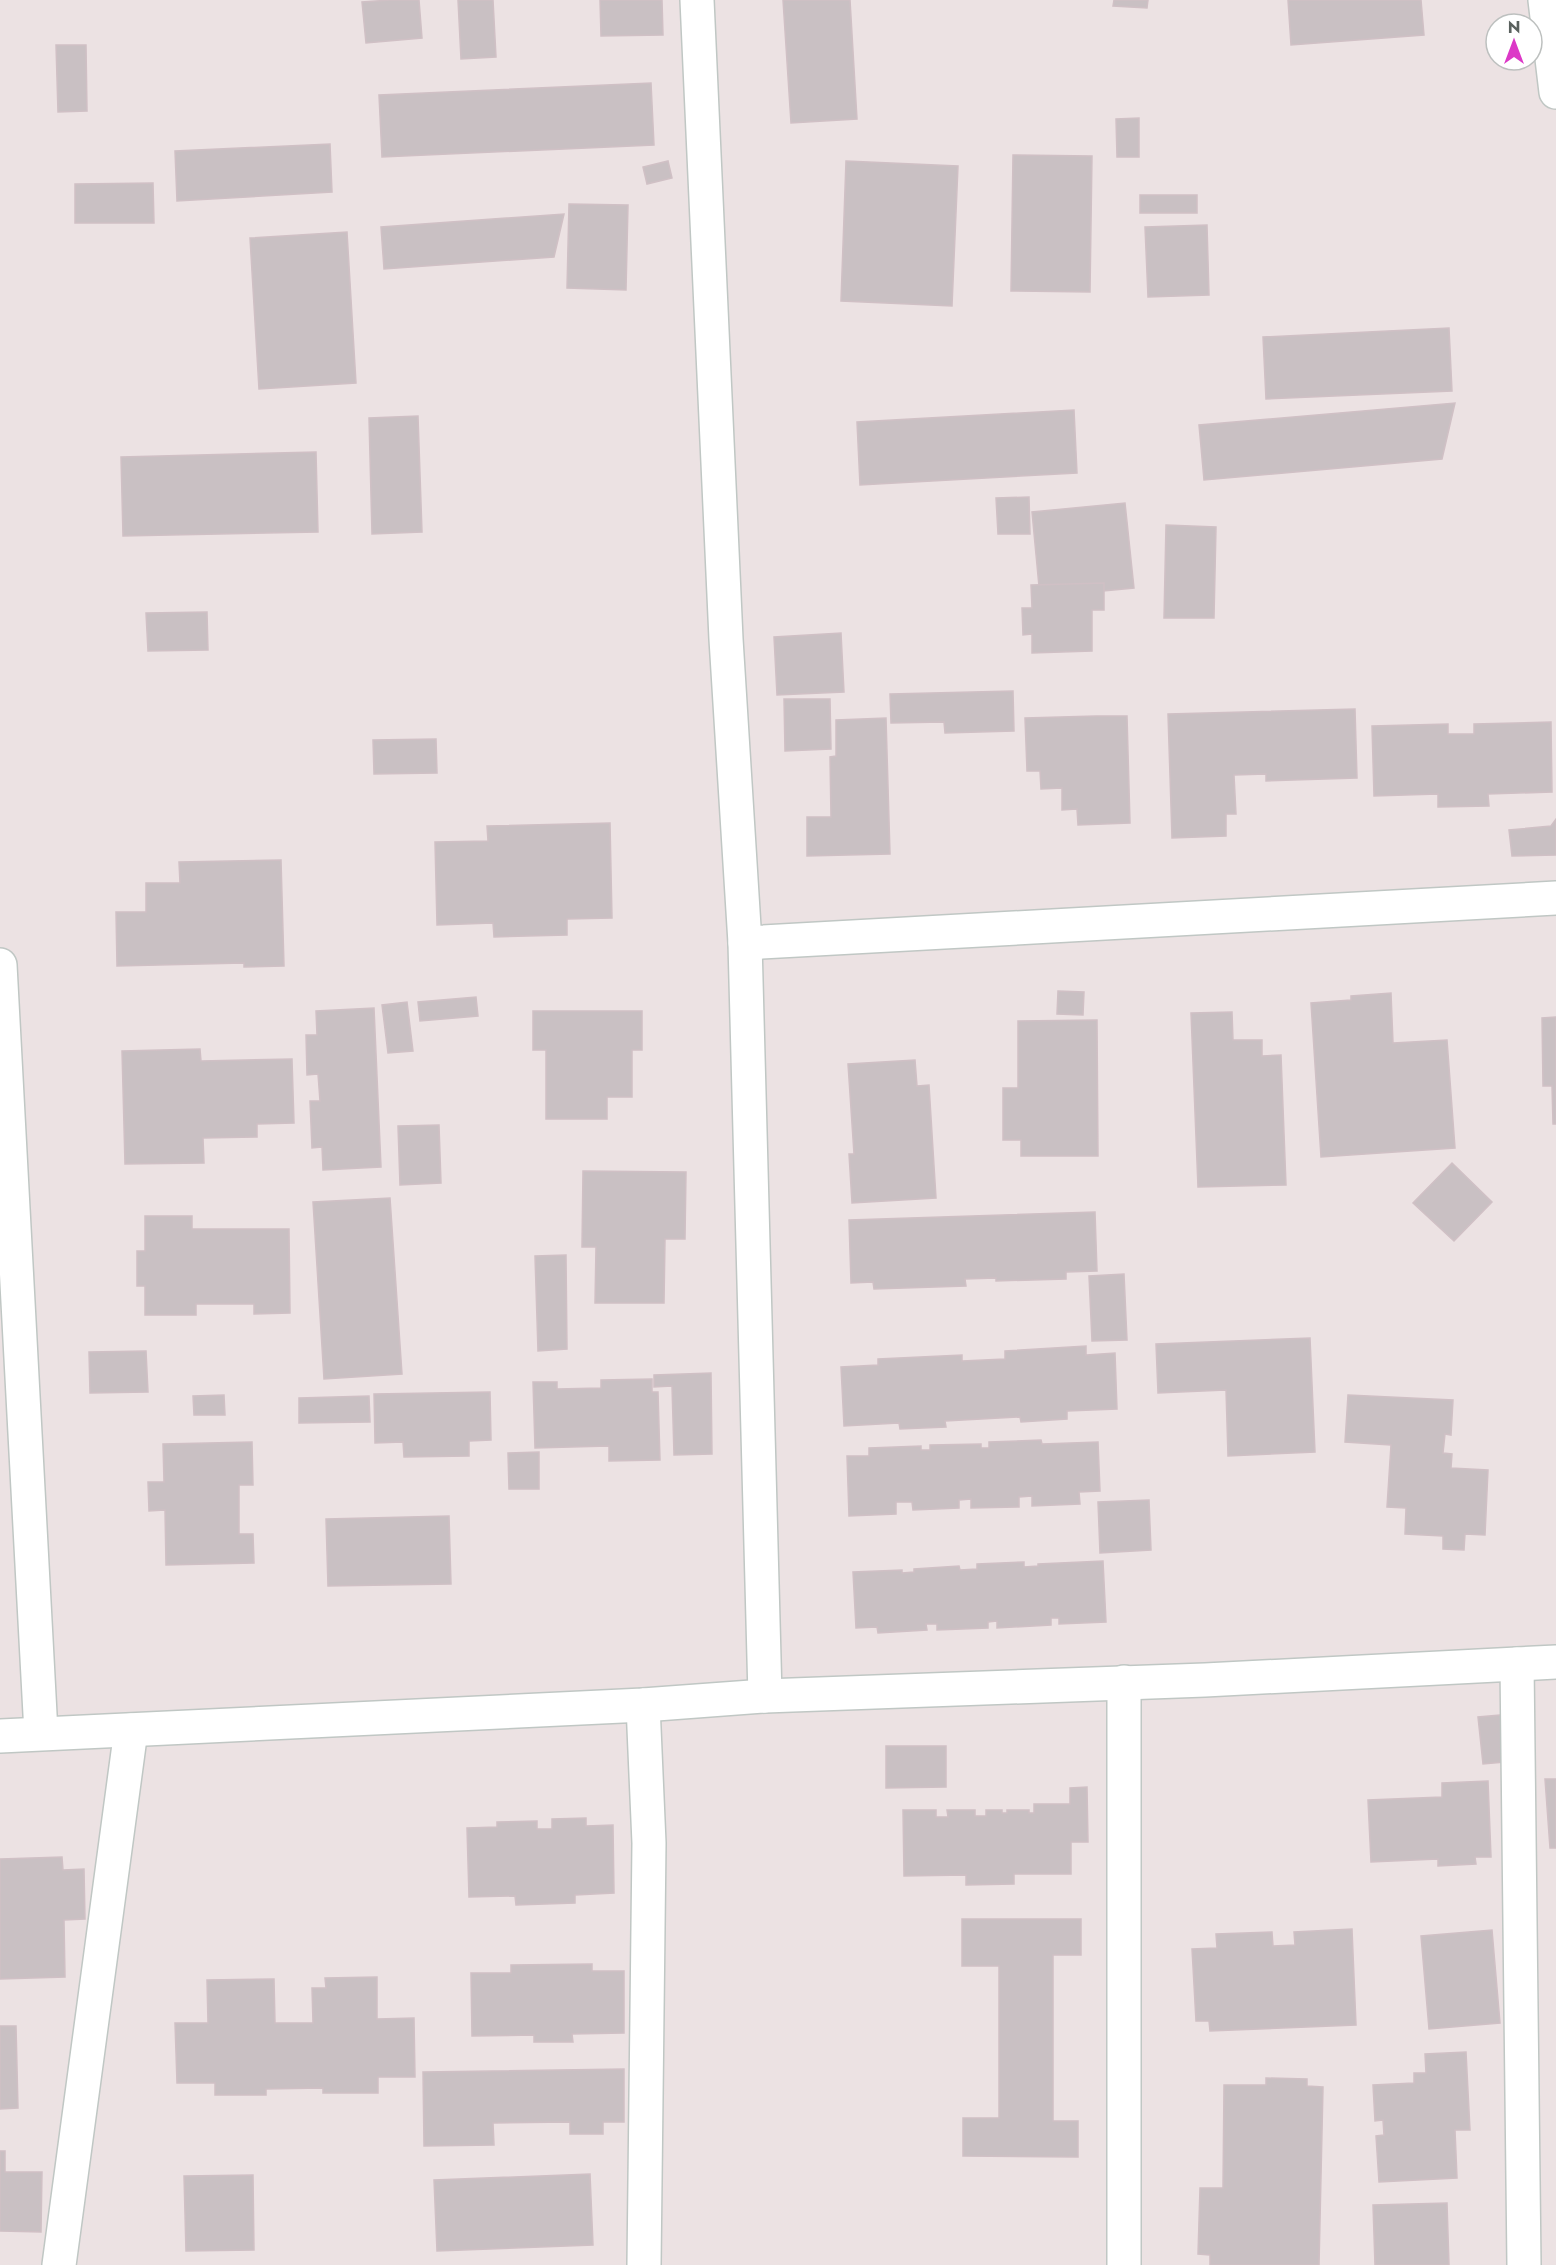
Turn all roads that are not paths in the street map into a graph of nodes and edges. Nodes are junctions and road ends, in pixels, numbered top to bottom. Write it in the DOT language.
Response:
graph roads {
  1 [pos="697,0"];
  2 [pos="1545,0"];
  3 [pos="1556,92"];
  4 [pos="1556,898"];
  5 [pos="745,943"];
  6 [pos="0,965"];
  7 [pos="1556,1662"];
  8 [pos="1517,1664"];
  9 [pos="1124,1682"];
  10 [pos="765,1696"];
  11 [pos="643,1705"];
  12 [pos="131,1730"];
  13 [pos="40,1733"];
  14 [pos="0,1736"];
  15 [pos="59,2265"];
  16 [pos="644,2265"];
  17 [pos="1124,2265"];
  18 [pos="1524,2265"];
  1 -- 5 [label="street"];
  2 -- 3 [label="street"];
  4 -- 5 [label="street"];
  5 -- 10 [label="street"];
  6 -- 13 [label="street"];
  7 -- 8 [label="street"];
  8 -- 9 [label="street"];
  8 -- 18 [label="street"];
  9 -- 10 [label="street"];
  9 -- 17 [label="street"];
  10 -- 11 [label="street"];
  11 -- 12 [label="street"];
  11 -- 16 [label="street"];
  12 -- 13 [label="street"];
  12 -- 15 [label="street"];
  13 -- 14 [label="street"];
}
